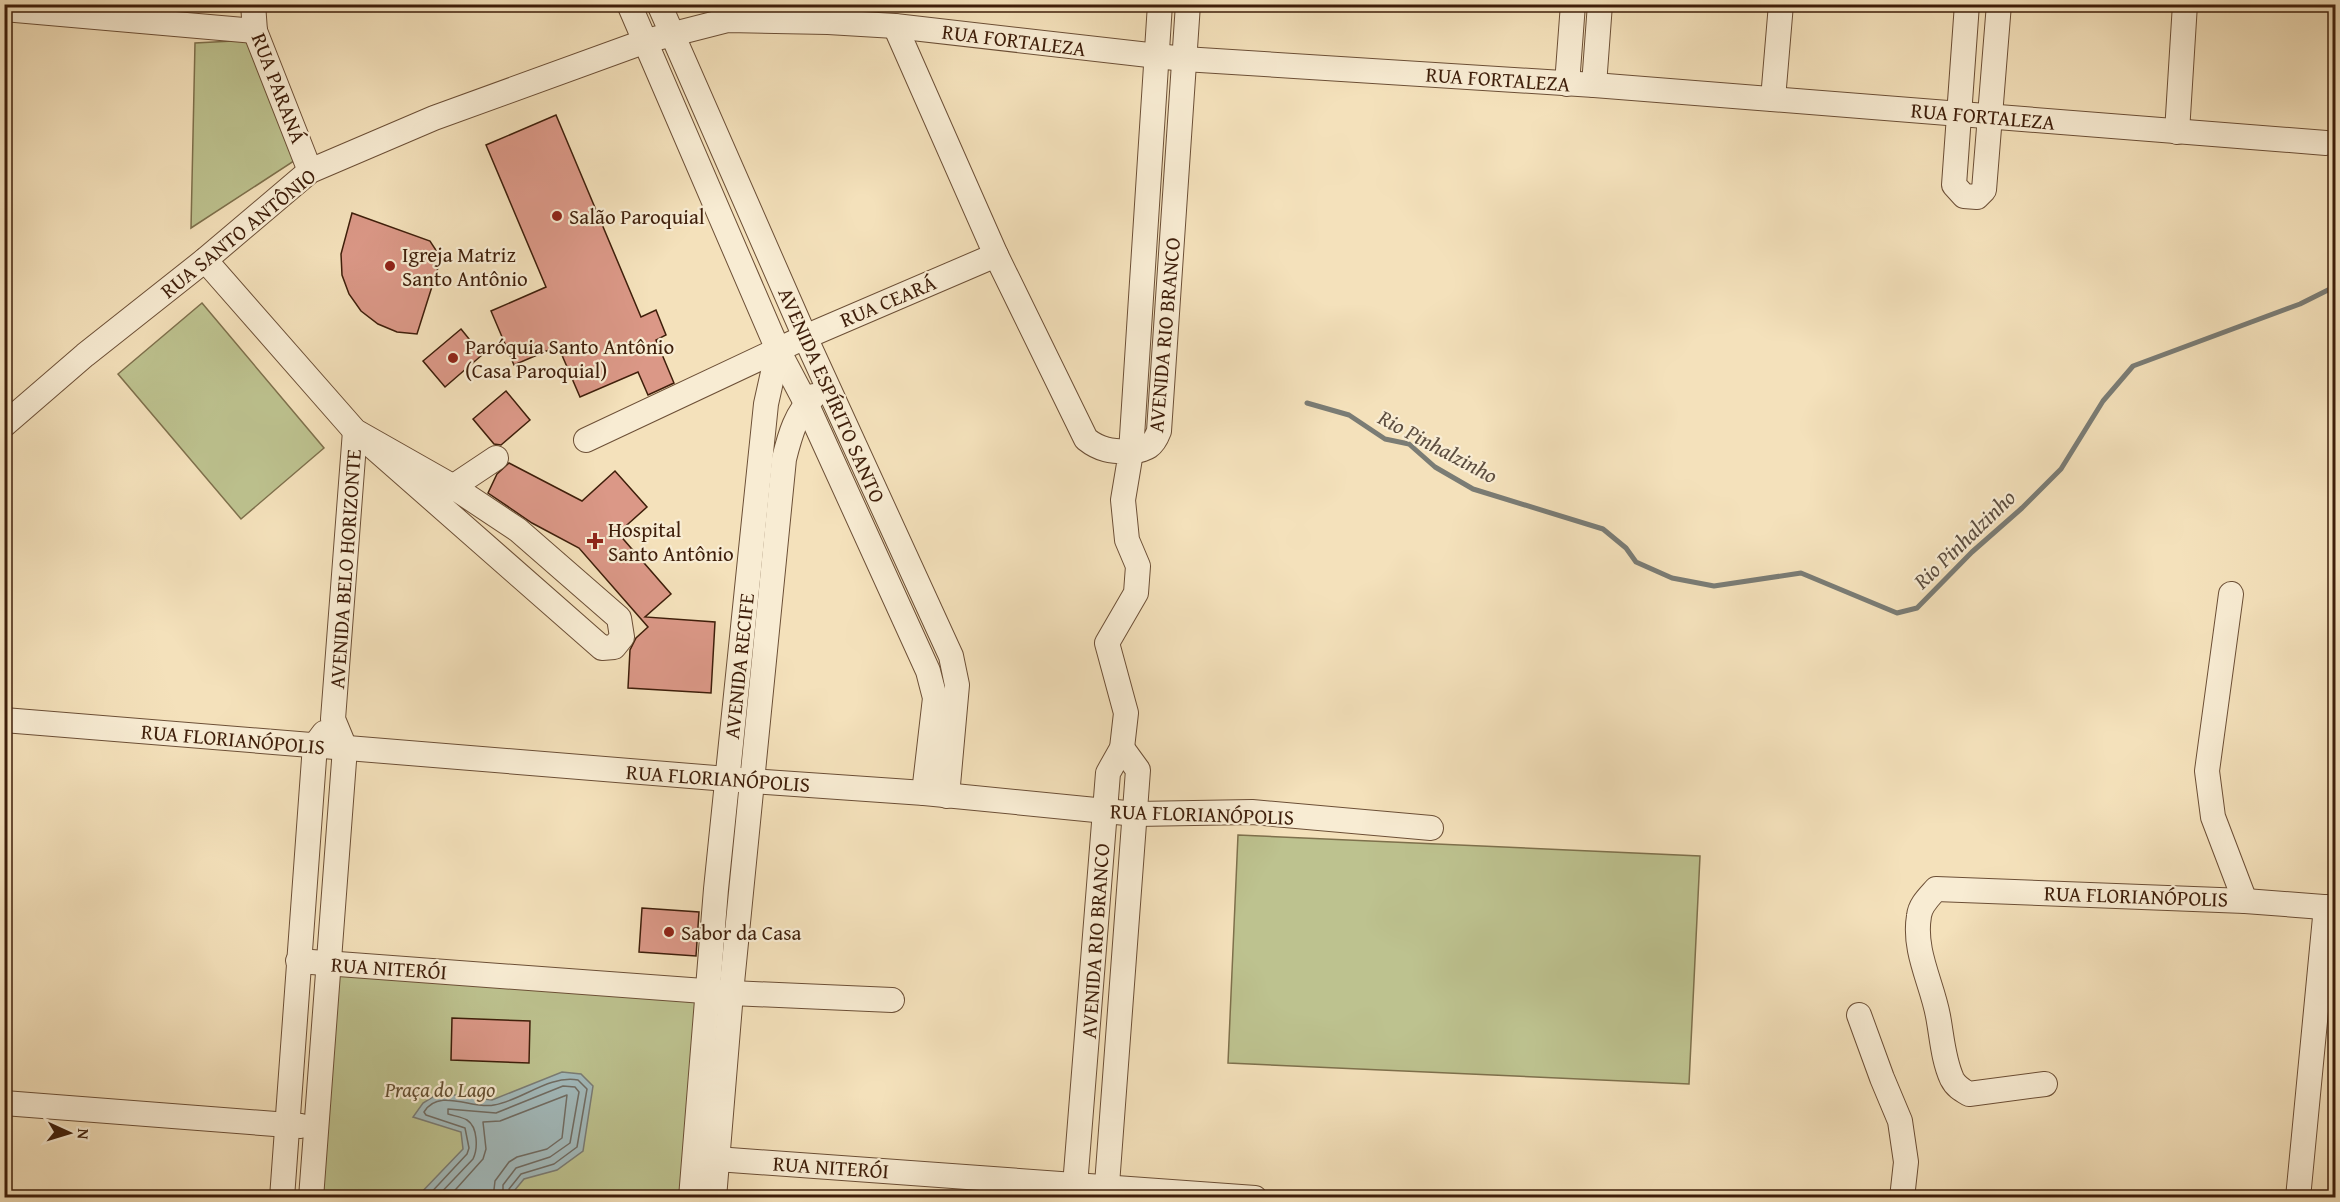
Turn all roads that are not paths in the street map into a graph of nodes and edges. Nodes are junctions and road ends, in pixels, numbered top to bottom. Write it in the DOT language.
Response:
graph roads {
  1 [pos="253,4"];
  2 [pos="629,4"];
  3 [pos="659,4"];
  4 [pos="1160,4"];
  5 [pos="1188,4"];
  6 [pos="1573,4"];
  7 [pos="1599,4"];
  8 [pos="1781,4"];
  9 [pos="1966,4"];
  10 [pos="1999,4"];
  11 [pos="2185,4"];
  12 [pos="4,9"];
  13 [pos="802,13"];
  14 [pos="829,13"];
  15 [pos="895,26"];
  16 [pos="255,31"];
  17 [pos="673,33"];
  18 [pos="646,41"];
  19 [pos="1155,56"];
  20 [pos="1184,59"];
  21 [pos="1567,84"];
  22 [pos="1593,86"];
  23 [pos="1773,99"];
  24 [pos="1958,114"];
  25 [pos="1989,116"];
  26 [pos="2177,132"];
  27 [pos="2326,143"];
  28 [pos="1148,170"];
  29 [pos="310,171"];
  30 [pos="1176,173"];
  31 [pos="747,204"];
  32 [pos="721,216"];
  33 [pos="996,255"];
  34 [pos="205,260"];
  35 [pos="1142,266"];
  36 [pos="1170,267"];
  37 [pos="805,337"];
  38 [pos="778,350"];
  39 [pos="827,384"];
  40 [pos="806,403"];
  41 [pos="4,425"];
  42 [pos="355,431"];
  43 [pos="586,440"];
  44 [pos="1131,452"];
  45 [pos="496,458"];
  46 [pos="442,494"];
  47 [pos="2231,594"];
  48 [pos="741,643"];
  49 [pos="765,647"];
  50 [pos="333,719"];
  51 [pos="4,720"];
  52 [pos="315,746"];
  53 [pos="345,748"];
  54 [pos="1122,748"];
  55 [pos="727,779"];
  56 [pos="752,781"];
  57 [pos="936,794"];
  58 [pos="1105,812"];
  59 [pos="1136,814"];
  60 [pos="1431,828"];
  61 [pos="716,889"];
  62 [pos="741,892"];
  63 [pos="2245,901"];
  64 [pos="2331,908"];
  65 [pos="1096,919"];
  66 [pos="1127,921"];
  67 [pos="298,961"];
  68 [pos="329,964"];
  69 [pos="720,992"];
  70 [pos="892,1000"];
  71 [pos="1089,1007"];
  72 [pos="1121,1010"];
  73 [pos="1860,1016"];
  74 [pos="2045,1084"];
  75 [pos="4,1103"];
  76 [pos="287,1125"];
  77 [pos="317,1127"];
  78 [pos="706,1158"];
  79 [pos="1075,1191"];
  80 [pos="1107,1193"];
  81 [pos="282,1197"];
  82 [pos="311,1197"];
  83 [pos="692,1197"];
  84 [pos="714,1197"];
  85 [pos="1255,1197"];
  86 [pos="1902,1197"];
  87 [pos="2298,1197"];
  1 -- 16 [label="street, RUA PARANÁ"];
  2 -- 18 [label="street, AVENIDA ESPÍRITO SANTO"];
  3 -- 17 [label="street, AVENIDA ESPÍRITO SANTO"];
  4 -- 19 [label="street, AVENIDA RIO BRANCO"];
  5 -- 20 [label="street, AVENIDA RIO BRANCO"];
  6 -- 21 [label="street"];
  7 -- 22 [label="street"];
  8 -- 23 [label="street"];
  9 -- 24 [label="street"];
  10 -- 25 [label="street"];
  11 -- 26 [label="street"];
  12 -- 16 [label="street"];
  13 -- 14 [label="street, RUA FORTALEZA"];
  13 -- 17 [label="street, RUA FORTALEZA"];
  14 -- 15 [label="street, RUA FORTALEZA"];
  15 -- 19 [label="street, RUA FORTALEZA"];
  15 -- 33 [label="street"];
  16 -- 29 [label="street, RUA PARANÁ"];
  17 -- 18 [label="street, RUA SANTO ANTÔNIO"];
  17 -- 31 [label="street, AVENIDA ESPÍRITO SANTO"];
  18 -- 29 [label="street, RUA SANTO ANTÔNIO"];
  18 -- 32 [label="street, AVENIDA ESPÍRITO SANTO"];
  19 -- 20 [label="street, RUA FORTALEZA"];
  19 -- 28 [label="street, AVENIDA RIO BRANCO"];
  20 -- 21 [label="street, RUA FORTALEZA"];
  20 -- 30 [label="street, AVENIDA RIO BRANCO"];
  21 -- 22 [label="street, RUA FORTALEZA"];
  22 -- 23 [label="street, RUA FORTALEZA"];
  23 -- 24 [label="street, RUA FORTALEZA"];
  24 -- 25 [label="street, RUA FORTALEZA"];
  24 -- 25 [label="street"];
  25 -- 26 [label="street, RUA FORTALEZA"];
  26 -- 27 [label="street, RUA FORTALEZA"];
  28 -- 30 [label="street"];
  28 -- 35 [label="street, AVENIDA RIO BRANCO"];
  29 -- 34 [label="street, RUA SANTO ANTÔNIO"];
  30 -- 36 [label="street, AVENIDA RIO BRANCO"];
  31 -- 32 [label="street"];
  31 -- 37 [label="street, AVENIDA ESPÍRITO SANTO"];
  32 -- 38 [label="street, AVENIDA ESPÍRITO SANTO"];
  33 -- 37 [label="street, RUA CEARÁ"];
  33 -- 44 [label="street"];
  34 -- 41 [label="street, RUA SANTO ANTÔNIO"];
  34 -- 42 [label="street, AVENIDA BELO HORIZONTE"];
  35 -- 36 [label="street"];
  35 -- 44 [label="street, AVENIDA RIO BRANCO"];
  36 -- 44 [label="street, AVENIDA RIO BRANCO"];
  37 -- 38 [label="street, RUA CEARÁ"];
  37 -- 39 [label="street, AVENIDA ESPÍRITO SANTO"];
  38 -- 40 [label="street, AVENIDA ESPÍRITO SANTO"];
  38 -- 43 [label="street, RUA CEARÁ"];
  38 -- 48 [label="street, AVENIDA RECIFE"];
  39 -- 40 [label="street, AVENIDA RECIFE"];
  39 -- 57 [label="street, AVENIDA ESPÍRITO SANTO"];
  40 -- 49 [label="street, AVENIDA RECIFE"];
  40 -- 57 [label="street, AVENIDA ESPÍRITO SANTO"];
  42 -- 46 [label="street"];
  42 -- 50 [label="street, AVENIDA BELO HORIZONTE"];
  44 -- 54 [label="street"];
  45 -- 46 [label="street"];
  46 -- 46 [label="street"];
  47 -- 63 [label="street"];
  48 -- 49 [label="street"];
  48 -- 55 [label="street, AVENIDA RECIFE"];
  49 -- 56 [label="street, AVENIDA RECIFE"];
  50 -- 52 [label="street, AVENIDA BELO HORIZONTE"];
  50 -- 53 [label="street, AVENIDA BELO HORIZONTE"];
  51 -- 52 [label="street, RUA FLORIANÓPOLIS"];
  52 -- 53 [label="street, RUA FLORIANÓPOLIS"];
  52 -- 67 [label="street, AVENIDA BELO HORIZONTE"];
  53 -- 55 [label="street, RUA FLORIANÓPOLIS"];
  53 -- 68 [label="street, AVENIDA BELO HORIZONTE"];
  54 -- 58 [label="street, AVENIDA RIO BRANCO"];
  54 -- 59 [label="street, AVENIDA RIO BRANCO"];
  55 -- 56 [label="street, RUA FLORIANÓPOLIS"];
  55 -- 61 [label="street, AVENIDA RECIFE"];
  56 -- 57 [label="street, RUA FLORIANÓPOLIS"];
  56 -- 62 [label="street, AVENIDA RECIFE"];
  57 -- 58 [label="street, RUA FLORIANÓPOLIS"];
  58 -- 59 [label="street, RUA FLORIANÓPOLIS"];
  58 -- 65 [label="street, AVENIDA RIO BRANCO"];
  59 -- 60 [label="street, RUA FLORIANÓPOLIS"];
  59 -- 66 [label="street, AVENIDA RIO BRANCO"];
  61 -- 62 [label="street"];
  61 -- 69 [label="street, AVENIDA RECIFE"];
  62 -- 69 [label="street, AVENIDA RECIFE"];
  63 -- 64 [label="street, RUA FLORIANÓPOLIS"];
  63 -- 74 [label="street, RUA FLORIANÓPOLIS"];
  64 -- 87 [label="street"];
  65 -- 66 [label="street"];
  65 -- 71 [label="street, AVENIDA RIO BRANCO"];
  66 -- 72 [label="street, AVENIDA RIO BRANCO"];
  67 -- 68 [label="street, RUA NITERÓI"];
  67 -- 76 [label="street, AVENIDA BELO HORIZONTE"];
  68 -- 69 [label="street, RUA NITERÓI"];
  68 -- 77 [label="street, AVENIDA BELO HORIZONTE"];
  69 -- 70 [label="street, RUA NITERÓI"];
  69 -- 78 [label="street, AVENIDA RECIFE"];
  71 -- 72 [label="street"];
  71 -- 79 [label="street, AVENIDA RIO BRANCO"];
  72 -- 80 [label="street, AVENIDA RIO BRANCO"];
  73 -- 86 [label="street"];
  75 -- 76 [label="street"];
  76 -- 77 [label="street"];
  76 -- 81 [label="street, AVENIDA BELO HORIZONTE"];
  77 -- 82 [label="street, AVENIDA BELO HORIZONTE"];
  78 -- 79 [label="street, RUA NITERÓI"];
  78 -- 83 [label="street, AVENIDA RECIFE"];
  78 -- 84 [label="street, AVENIDA RECIFE"];
  79 -- 80 [label="street, RUA NITERÓI"];
  80 -- 85 [label="street, RUA NITERÓI"];
}
